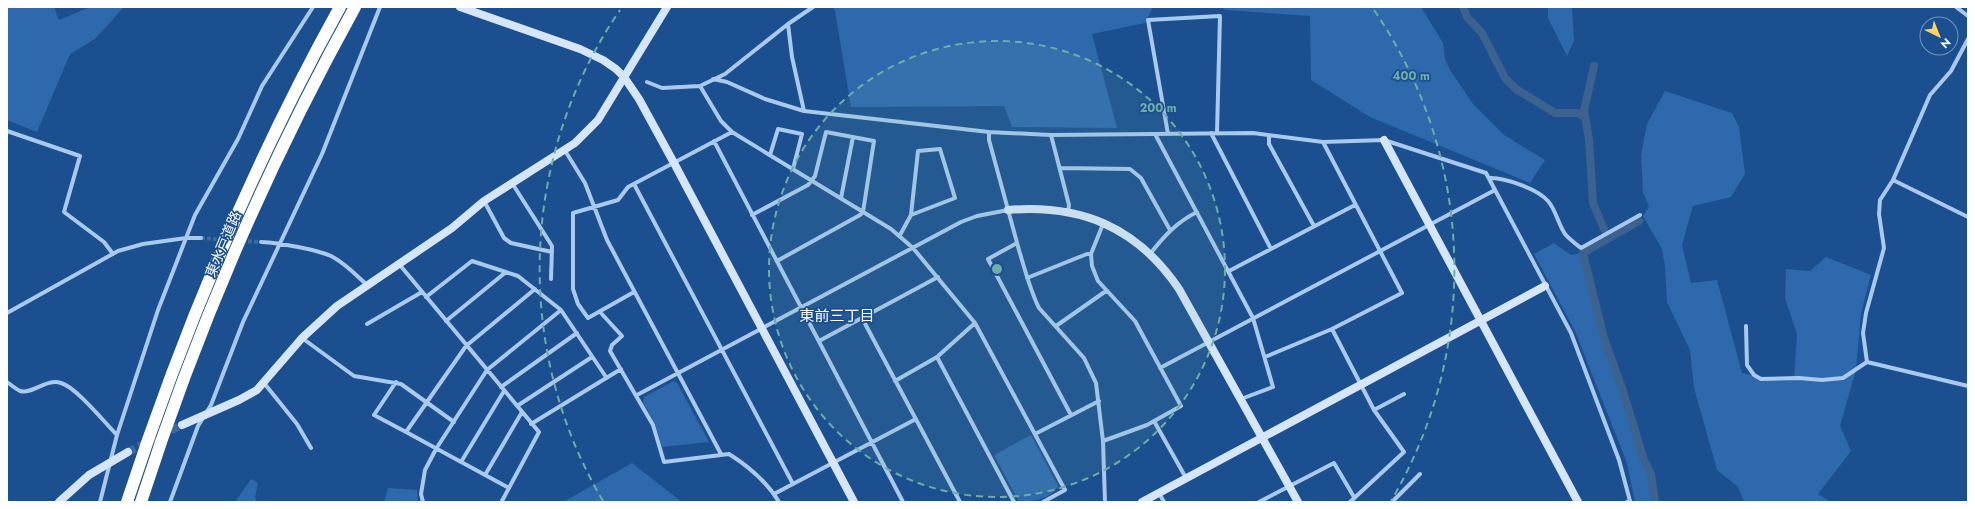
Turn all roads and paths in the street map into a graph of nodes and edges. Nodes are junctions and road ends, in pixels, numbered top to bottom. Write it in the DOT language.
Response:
graph roads {
  1 [pos="313,7"];
  2 [pos="340,7"];
  3 [pos="355,7"];
  4 [pos="380,7"];
  5 [pos="460,7"];
  6 [pos="667,7"];
  7 [pos="813,7"];
  8 [pos="1956,7"];
  9 [pos="1968,16"];
  10 [pos="788,24"];
  11 [pos="1968,39"];
  12 [pos="624,77"];
  13 [pos="713,79"];
  14 [pos="647,82"];
  15 [pos="700,86"];
  16 [pos="804,111"];
  17 [pos="7,132"];
  18 [pos="732,132"];
  19 [pos="989,132"];
  20 [pos="1211,133"];
  21 [pos="1216,133"];
  22 [pos="1155,134"];
  23 [pos="1168,134"];
  24 [pos="1051,135"];
  25 [pos="1269,136"];
  26 [pos="853,137"];
  27 [pos="1384,140"];
  28 [pos="714,141"];
  29 [pos="1323,142"];
  30 [pos="564,149"];
  31 [pos="770,155"];
  32 [pos="674,163"];
  33 [pos="1060,168"];
  34 [pos="793,169"];
  35 [pos="1489,178"];
  36 [pos="812,180"];
  37 [pos="1893,180"];
  38 [pos="512,182"];
  39 [pos="634,184"];
  40 [pos="1495,190"];
  41 [pos="841,198"];
  42 [pos="484,201"];
  43 [pos="1355,204"];
  44 [pos="594,207"];
  45 [pos="1008,210"];
  46 [pos="864,212"];
  47 [pos="1068,212"];
  48 [pos="1197,212"];
  49 [pos="752,215"];
  50 [pos="911,215"];
  51 [pos="1640,215"];
  52 [pos="1968,217"];
  53 [pos="1103,223"];
  54 [pos="1430,224"];
  55 [pos="1314,226"];
  56 [pos="1170,230"];
  57 [pos="900,235"];
  58 [pos="186,238"];
  59 [pos="202,238"];
  60 [pos="262,242"];
  61 [pos="279,243"];
  62 [pos="1017,243"];
  63 [pos="913,248"];
  64 [pos="1271,248"];
  65 [pos="1380,251"];
  66 [pos="552,252"];
  67 [pos="112,254"];
  68 [pos="1091,254"];
  69 [pos="1150,254"];
  70 [pos="777,262"];
  71 [pos="399,264"];
  72 [pos="1229,271"];
  73 [pos="506,272"];
  74 [pos="938,277"];
  75 [pos="1028,278"];
  76 [pos="550,279"];
  77 [pos="367,285"];
  78 [pos="1545,286"];
  79 [pos="535,289"];
  80 [pos="1106,291"];
  81 [pos="422,292"];
  82 [pos="634,292"];
  83 [pos="426,297"];
  84 [pos="801,307"];
  85 [pos="561,310"];
  86 [pos="600,312"];
  87 [pos="7,313"];
  88 [pos="862,318"];
  89 [pos="1253,318"];
  90 [pos="446,321"];
  91 [pos="1480,321"];
  92 [pos="975,322"];
  93 [pos="367,324"];
  94 [pos="1056,326"];
  95 [pos="1746,326"];
  96 [pos="761,328"];
  97 [pos="1332,329"];
  98 [pos="577,333"];
  99 [pos="302,338"];
  100 [pos="819,341"];
  101 [pos="1209,342"];
  102 [pos="466,346"];
  103 [pos="722,349"];
  104 [pos="592,357"];
  105 [pos="937,357"];
  106 [pos="1265,357"];
  107 [pos="1867,362"];
  108 [pos="1160,368"];
  109 [pos="621,369"];
  110 [pos="487,370"];
  111 [pos="677,373"];
  112 [pos="606,377"];
  113 [pos="896,381"];
  114 [pos="7,382"];
  115 [pos="264,382"];
  116 [pos="396,382"];
  117 [pos="1361,385"];
  118 [pos="1968,386"];
  119 [pos="503,389"];
  120 [pos="1404,394"];
  121 [pos="636,395"];
  122 [pos="1241,399"];
  123 [pos="1099,401"];
  124 [pos="426,402"];
  125 [pos="517,406"];
  126 [pos="1374,410"];
  127 [pos="522,412"];
  128 [pos="205,415"];
  129 [pos="1071,415"];
  130 [pos="916,419"];
  131 [pos="1154,421"];
  132 [pos="454,422"];
  133 [pos="531,424"];
  134 [pos="182,425"];
  135 [pos="406,432"];
  136 [pos="1035,434"];
  137 [pos="117,435"];
  138 [pos="1262,437"];
  139 [pos="1103,441"];
  140 [pos="872,442"];
  141 [pos="311,448"];
  142 [pos="436,449"];
  143 [pos="128,452"];
  144 [pos="720,454"];
  145 [pos="111,461"];
  146 [pos="461,462"];
  147 [pos="833,463"];
  148 [pos="1420,474"];
  149 [pos="485,475"];
  150 [pos="1186,478"];
  151 [pos="793,484"];
  152 [pos="1289,486"];
  153 [pos="509,488"];
  154 [pos="1159,493"];
  155 [pos="774,494"];
  156 [pos="1352,500"];
  157 [pos="502,501"];
  158 [pos="59,502"];
  159 [pos="100,502"];
  160 [pos="127,502"];
  161 [pos="141,502"];
  162 [pos="170,502"];
  163 [pos="423,502"];
  164 [pos="779,502"];
  165 [pos="854,502"];
  166 [pos="903,502"];
  167 [pos="960,502"];
  168 [pos="1014,502"];
  169 [pos="1043,502"];
  170 [pos="1105,502"];
  171 [pos="1142,502"];
  172 [pos="1164,502"];
  173 [pos="1259,502"];
  174 [pos="1298,502"];
  175 [pos="1392,502"];
  176 [pos="1578,502"];
  177 [pos="1627,502"];
  1 -- 58 [label="street"];
  2 -- 160 [label="highway, 東水戸道路"];
  3 -- 161 [label="highway, 東水戸道路"];
  4 -- 61 [label="street"];
  5 -- 12 [label="street"];
  6 -- 12 [label="street"];
  7 -- 10 [label="street"];
  8 -- 9 [label="street"];
  10 -- 13 [label="street"];
  10 -- 16 [label="street"];
  11 -- 37 [label="street"];
  12 -- 30 [label="street"];
  12 -- 32 [label="street"];
  13 -- 15 [label="street"];
  13 -- 16 [label="street"];
  14 -- 15 [label="street"];
  15 -- 18 [label="street"];
  16 -- 19 [label="street"];
  17 -- 67 [label="street"];
  18 -- 28 [label="street"];
  18 -- 31 [label="street"];
  19 -- 24 [label="street"];
  19 -- 45 [label="street"];
  20 -- 21 [label="street"];
  20 -- 23 [label="street"];
  20 -- 64 [label="street"];
  21 -- 23 [label="street"];
  21 -- 25 [label="street"];
  22 -- 23 [label="street"];
  22 -- 24 [label="street"];
  22 -- 48 [label="street"];
  24 -- 33 [label="street"];
  25 -- 29 [label="street"];
  25 -- 55 [label="street"];
  26 -- 36 [label="street"];
  26 -- 41 [label="street"];
  26 -- 46 [label="street"];
  27 -- 29 [label="street"];
  27 -- 35 [label="street"];
  27 -- 54 [label="street"];
  28 -- 32 [label="street"];
  28 -- 49 [label="street"];
  29 -- 43 [label="street"];
  30 -- 38 [label="street"];
  30 -- 44 [label="street"];
  31 -- 34 [label="street"];
  31 -- 34 [label="street"];
  32 -- 39 [label="street"];
  32 -- 96 [label="street"];
  33 -- 47 [label="street"];
  33 -- 56 [label="street"];
  34 -- 36 [label="street"];
  35 -- 40 [label="street"];
  35 -- 51 [label="street"];
  36 -- 41 [label="street"];
  36 -- 49 [label="street"];
  37 -- 52 [label="street"];
  37 -- 107 [label="street"];
  38 -- 42 [label="street"];
  38 -- 66 [label="street"];
  39 -- 44 [label="street"];
  39 -- 103 [label="street"];
  40 -- 54 [label="street"];
  40 -- 78 [label="street"];
  41 -- 46 [label="street"];
  42 -- 66 [label="street"];
  42 -- 71 [label="street"];
  43 -- 55 [label="street"];
  43 -- 65 [label="street"];
  44 -- 82 [label="street"];
  44 -- 86 [label="street"];
  45 -- 47 [label="street"];
  45 -- 62 [label="street"];
  45 -- 63 [label="street"];
  46 -- 57 [label="street"];
  46 -- 70 [label="street"];
  47 -- 53 [label="street"];
  48 -- 56 [label="street"];
  48 -- 72 [label="street"];
  49 -- 70 [label="street"];
  50 -- 50 [label="street"];
  50 -- 57 [label="street"];
  53 -- 68 [label="street"];
  53 -- 69 [label="street"];
  54 -- 65 [label="street"];
  54 -- 91 [label="street"];
  55 -- 64 [label="street"];
  56 -- 69 [label="street"];
  57 -- 63 [label="street"];
  58 -- 59 [label="street"];
  58 -- 67 [label="street"];
  58 -- 137 [label="street"];
  60 -- 61 [label="street"];
  61 -- 77 [label="street"];
  61 -- 128 [label="street"];
  62 -- 75 [label="street"];
  62 -- 129 [label="street"];
  63 -- 74 [label="street"];
  63 -- 84 [label="street"];
  64 -- 72 [label="street"];
  65 -- 89 [label="street"];
  65 -- 97 [label="street"];
  66 -- 76 [label="street"];
  67 -- 87 [label="street"];
  68 -- 75 [label="street"];
  68 -- 80 [label="street"];
  69 -- 101 [label="street"];
  70 -- 84 [label="street"];
  71 -- 77 [label="street"];
  71 -- 81 [label="street"];
  72 -- 89 [label="street"];
  73 -- 79 [label="street"];
  73 -- 83 [label="street"];
  73 -- 90 [label="street"];
  74 -- 88 [label="street"];
  74 -- 92 [label="street"];
  75 -- 94 [label="street"];
  77 -- 99 [label="street"];
  78 -- 91 [label="street"];
  78 -- 177 [label="street"];
  79 -- 85 [label="street"];
  79 -- 102 [label="street"];
  80 -- 94 [label="street"];
  80 -- 108 [label="street"];
  81 -- 83 [label="street"];
  81 -- 93 [label="street"];
  82 -- 86 [label="street"];
  82 -- 111 [label="street"];
  83 -- 90 [label="street"];
  84 -- 96 [label="street"];
  84 -- 100 [label="street"];
  85 -- 98 [label="street"];
  85 -- 110 [label="street"];
  86 -- 109 [label="street"];
  88 -- 100 [label="street"];
  88 -- 113 [label="street"];
  89 -- 101 [label="street"];
  89 -- 106 [label="street"];
  90 -- 102 [label="street"];
  91 -- 117 [label="street"];
  91 -- 176 [label="street"];
  92 -- 105 [label="street"];
  92 -- 136 [label="street"];
  94 -- 123 [label="street"];
  95 -- 107 [label="street"];
  96 -- 103 [label="street"];
  96 -- 147 [label="street"];
  97 -- 106 [label="street"];
  97 -- 117 [label="street"];
  98 -- 104 [label="street"];
  98 -- 119 [label="street"];
  99 -- 115 [label="street"];
  99 -- 116 [label="street"];
  100 -- 140 [label="street"];
  101 -- 108 [label="street"];
  101 -- 122 [label="street"];
  102 -- 110 [label="street"];
  102 -- 124 [label="street"];
  103 -- 111 [label="street"];
  103 -- 151 [label="street"];
  104 -- 112 [label="street"];
  104 -- 125 [label="street"];
  105 -- 113 [label="street"];
  105 -- 168 [label="street"];
  106 -- 122 [label="street"];
  107 -- 118 [label="street"];
  108 -- 131 [label="street"];
  109 -- 112 [label="street"];
  109 -- 121 [label="street"];
  110 -- 119 [label="street"];
  110 -- 132 [label="street"];
  111 -- 121 [label="street"];
  111 -- 144 [label="street"];
  112 -- 133 [label="street"];
  113 -- 130 [label="street"];
  114 -- 137 [label="street"];
  115 -- 128 [label="street"];
  115 -- 141 [label="street"];
  116 -- 124 [label="street"];
  116 -- 135 [label="street"];
  117 -- 126 [label="street"];
  117 -- 138 [label="street"];
  119 -- 125 [label="street"];
  119 -- 146 [label="street"];
  120 -- 126 [label="street"];
  121 -- 144 [label="street"];
  122 -- 138 [label="street"];
  123 -- 129 [label="street"];
  123 -- 139 [label="street"];
  124 -- 132 [label="street"];
  124 -- 135 [label="street"];
  125 -- 127 [label="street"];
  126 -- 156 [label="street"];
  127 -- 133 [label="street"];
  127 -- 149 [label="street"];
  128 -- 134 [label="street"];
  128 -- 162 [label="street"];
  129 -- 136 [label="street"];
  130 -- 140 [label="street"];
  130 -- 167 [label="street"];
  131 -- 139 [label="street"];
  131 -- 150 [label="street"];
  132 -- 142 [label="street"];
  133 -- 153 [label="street"];
  135 -- 142 [label="street"];
  136 -- 169 [label="street"];
  137 -- 145 [label="street"];
  138 -- 150 [label="street"];
  138 -- 152 [label="street"];
  139 -- 170 [label="street"];
  140 -- 147 [label="street"];
  140 -- 166 [label="street"];
  142 -- 146 [label="street"];
  142 -- 163 [label="street"];
  143 -- 145 [label="street"];
  144 -- 155 [label="street"];
  145 -- 158 [label="street"];
  145 -- 159 [label="street"];
  146 -- 149 [label="street"];
  147 -- 151 [label="street"];
  147 -- 165 [label="street"];
  148 -- 175 [label="street"];
  149 -- 153 [label="street"];
  150 -- 154 [label="street"];
  151 -- 155 [label="street"];
  152 -- 156 [label="street"];
  152 -- 173 [label="street"];
  152 -- 174 [label="street"];
  153 -- 157 [label="street"];
  154 -- 171 [label="street"];
  154 -- 172 [label="street"];
  155 -- 164 [label="street"];
}
